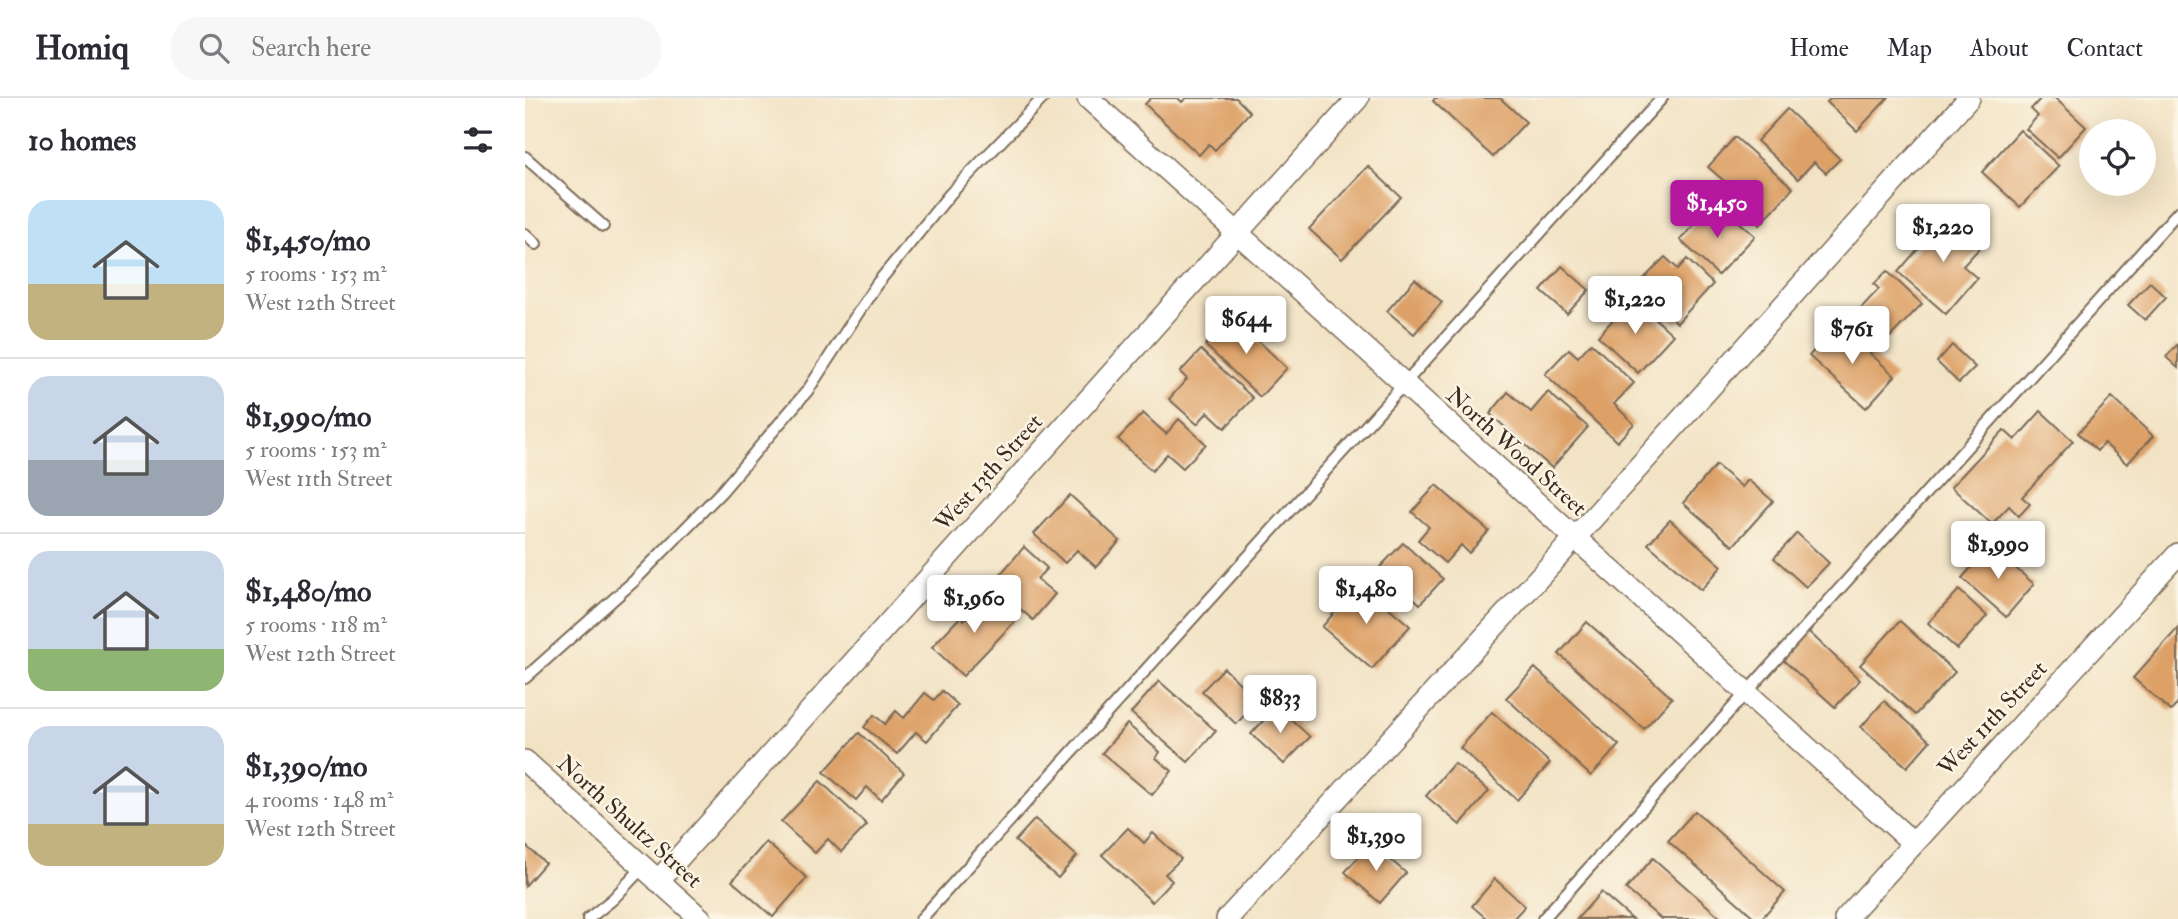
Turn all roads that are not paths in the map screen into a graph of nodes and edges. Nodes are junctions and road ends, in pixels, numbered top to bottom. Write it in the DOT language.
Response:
graph roads {
  1 [pos="1044,98"];
  2 [pos="1088,98"];
  3 [pos="1358,98"];
  4 [pos="1662,98"];
  5 [pos="1965,99"];
  6 [pos="525,157"];
  7 [pos="2178,212"];
  8 [pos="603,226"];
  9 [pos="1236,233"];
  10 [pos="525,234"];
  11 [pos="536,244"];
  12 [pos="1404,384"];
  13 [pos="1574,538"];
  14 [pos="2178,554"];
  15 [pos="525,678"];
  16 [pos="1746,693"];
  17 [pos="525,761"];
  18 [pos="1913,843"];
  19 [pos="651,874"];
  20 [pos="588,919"];
  21 [pos="701,919"];
  22 [pos="921,919"];
  23 [pos="1227,919"];
  24 [pos="1543,919"];
  25 [pos="1845,919"];
  1 -- 15 [label="lane"];
  2 -- 9 [label="street, North Wood Street"];
  3 -- 9 [label="street, West 13th Street"];
  4 -- 12 [label="lane"];
  5 -- 13 [label="street"];
  6 -- 8 [label="lane"];
  7 -- 16 [label="lane"];
  9 -- 12 [label="street, North Wood Street"];
  9 -- 19 [label="street, West 13th Street"];
  10 -- 11 [label="lane"];
  12 -- 13 [label="street, North Wood Street"];
  12 -- 22 [label="lane"];
  13 -- 16 [label="street, North Wood Street"];
  13 -- 23 [label="street"];
  14 -- 18 [label="street, West 11th Street"];
  16 -- 18 [label="street, North Wood Street"];
  16 -- 24 [label="lane"];
  17 -- 19 [label="street, North Shultz Street"];
  18 -- 25 [label="street, West 11th Street"];
  19 -- 20 [label="lane"];
  19 -- 21 [label="street, North Shultz Street"];
}
